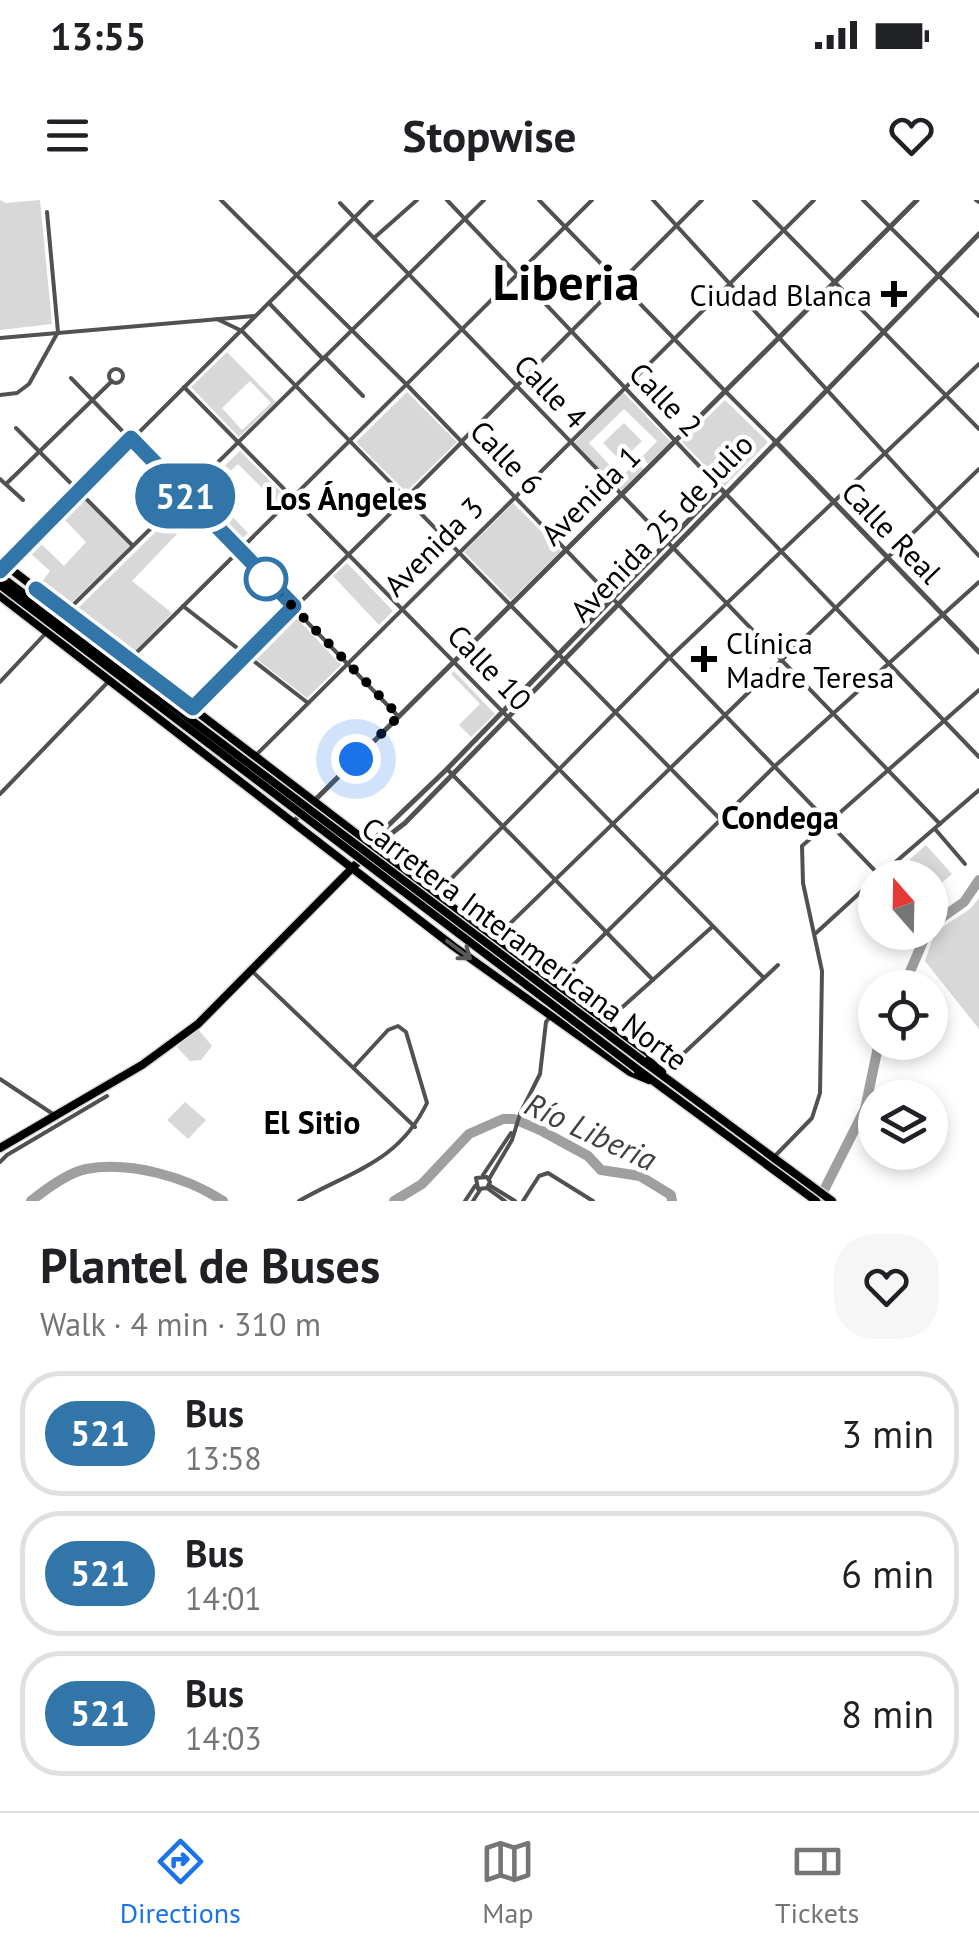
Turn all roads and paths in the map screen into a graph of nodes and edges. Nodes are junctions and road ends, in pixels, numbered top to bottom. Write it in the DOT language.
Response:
graph roads {
  1 [pos="221,200"];
  2 [pos="372,200"];
  3 [pos="417,200"];
  4 [pos="447,200"];
  5 [pos="484,200"];
  6 [pos="539,200"];
  7 [pos="592,200"];
  8 [pos="653,200"];
  9 [pos="702,200"];
  10 [pos="754,200"];
  11 [pos="814,200"];
  12 [pos="863,200"];
  13 [pos="917,200"];
  14 [pos="340,203"];
  15 [pos="46,212"];
  16 [pos="354,218"];
  17 [pos="464,219"];
  18 [pos="677,226"];
  19 [pos="565,227"];
  20 [pos="890,227"];
  21 [pos="784,230"];
  22 [pos="979,234"];
  23 [pos="374,238"];
  24 [pos="408,274"];
  25 [pos="517,274"];
  26 [pos="296,275"];
  27 [pos="938,276"];
  28 [pos="835,282"];
  29 [pos="620,283"];
  30 [pos="730,284"];
  31 [pos="268,303"];
  32 [pos="256,316"];
  33 [pos="979,316"];
  34 [pos="217,319"];
  35 [pos="462,329"];
  36 [pos="352,330"];
  37 [pos="242,331"];
  38 [pos="882,331"];
  39 [pos="58,332"];
  40 [pos="571,332"];
  41 [pos="0,338"];
  42 [pos="675,338"];
  43 [pos="780,338"];
  44 [pos="324,358"];
  45 [pos="979,364"];
  46 [pos="72,378"];
  47 [pos="112,381"];
  48 [pos="407,385"];
  49 [pos="297,386"];
  50 [pos="184,387"];
  51 [pos="516,387"];
  52 [pos="624,388"];
  53 [pos="826,388"];
  54 [pos="726,391"];
  55 [pos="0,395"];
  56 [pos="945,395"];
  57 [pos="364,396"];
  58 [pos="94,399"];
  59 [pos="16,428"];
  60 [pos="979,429"];
  61 [pos="131,438"];
  62 [pos="774,441"];
  63 [pos="351,442"];
  64 [pos="462,442"];
  65 [pos="675,442"];
  66 [pos="240,443"];
  67 [pos="570,443"];
  68 [pos="40,452"];
  69 [pos="885,452"];
  70 [pos="979,469"];
  71 [pos="0,478"];
  72 [pos="6,484"];
  73 [pos="79,490"];
  74 [pos="722,490"];
  75 [pos="621,496"];
  76 [pos="186,497"];
  77 [pos="293,497"];
  78 [pos="515,497"];
  79 [pos="406,498"];
  80 [pos="23,500"];
  81 [pos="832,502"];
  82 [pos="937,509"];
  83 [pos="669,545"];
  84 [pos="134,546"];
  85 [pos="238,550"];
  86 [pos="781,550"];
  87 [pos="566,551"];
  88 [pos="460,552"];
  89 [pos="349,553"];
  90 [pos="979,556"];
  91 [pos="886,558"];
  92 [pos="1,568"];
  93 [pos="979,582"];
  94 [pos="0,585"];
  95 [pos="0,596"];
  96 [pos="615,601"];
  97 [pos="725,604"];
  98 [pos="511,605"];
  99 [pos="183,606"];
  100 [pos="294,606"];
  101 [pos="837,608"];
  102 [pos="402,609"];
  103 [pos="66,612"];
  104 [pos="942,615"];
  105 [pos="46,634"];
  106 [pos="979,652"];
  107 [pos="246,655"];
  108 [pos="560,657"];
  109 [pos="669,658"];
  110 [pos="129,660"];
  111 [pos="781,661"];
  112 [pos="349,662"];
  113 [pos="454,662"];
  114 [pos="888,662"];
  115 [pos="109,681"];
  116 [pos="0,682"];
  117 [pos="979,690"];
  118 [pos="308,702"];
  119 [pos="193,708"];
  120 [pos="614,712"];
  121 [pos="832,713"];
  122 [pos="505,715"];
  123 [pos="399,716"];
  124 [pos="725,716"];
  125 [pos="944,720"];
  126 [pos="254,756"];
  127 [pos="979,756"];
  128 [pos="775,766"];
  129 [pos="670,769"];
  130 [pos="887,769"];
  131 [pos="560,770"];
  132 [pos="450,772"];
  133 [pos="979,790"];
  134 [pos="0,794"];
  135 [pos="314,802"];
  136 [pos="721,820"];
  137 [pos="294,822"];
  138 [pos="828,822"];
  139 [pos="612,824"];
  140 [pos="504,826"];
  141 [pos="938,826"];
  142 [pos="373,847"];
  143 [pos="863,860"];
  144 [pos="899,860"];
  145 [pos="965,864"];
  146 [pos="354,868"];
  147 [pos="664,878"];
  148 [pos="555,880"];
  149 [pos="436,895"];
  150 [pos="858,896"];
  151 [pos="411,913"];
  152 [pos="422,922"];
  153 [pos="712,927"];
  154 [pos="607,932"];
  155 [pos="816,933"];
  156 [pos="494,939"];
  157 [pos="778,965"];
  158 [pos="252,971"];
  159 [pos="764,978"];
  160 [pos="653,980"];
  161 [pos="554,984"];
  162 [pos="550,1017"];
  163 [pos="608,1020"];
  164 [pos="640,1065"];
  165 [pos="354,1067"];
  166 [pos="666,1072"];
  167 [pos="0,1079"];
  168 [pos="657,1083"];
  169 [pos="107,1096"];
  170 [pos="56,1116"];
  171 [pos="415,1127"];
  172 [pos="514,1128"];
  173 [pos="0,1148"];
  174 [pos="775,1156"];
  175 [pos="0,1162"];
  176 [pos="482,1175"];
  177 [pos="802,1183"];
  178 [pos="488,1184"];
  179 [pos="478,1188"];
  180 [pos="299,1201"];
  181 [pos="466,1201"];
  182 [pos="473,1201"];
  183 [pos="506,1201"];
  184 [pos="515,1201"];
  185 [pos="524,1201"];
  186 [pos="593,1201"];
  187 [pos="816,1201"];
  188 [pos="832,1201"];
  1 -- 26 [label="street, Calle 6"];
  2 -- 16 [label="street"];
  3 -- 23 [label="street"];
  4 -- 17 [label="street, Calle 2"];
  5 -- 17 [label="street"];
  6 -- 19 [label="street"];
  7 -- 19 [label="street"];
  8 -- 18 [label="street"];
  9 -- 18 [label="street"];
  10 -- 21 [label="street"];
  11 -- 21 [label="street, Avenida 3"];
  12 -- 20 [label="street"];
  13 -- 20 [label="street, Avenida 1"];
  14 -- 16 [label="street, Calle 4"];
  15 -- 39 [label="street"];
  16 -- 23 [label="street, Calle 4"];
  16 -- 26 [label="street"];
  17 -- 24 [label="street"];
  17 -- 25 [label="street, Calle 2"];
  18 -- 29 [label="street"];
  18 -- 30 [label="street"];
  19 -- 25 [label="street"];
  19 -- 29 [label="street"];
  20 -- 27 [label="street"];
  20 -- 28 [label="street, Avenida 1"];
  21 -- 28 [label="street"];
  21 -- 30 [label="street, Avenida 3"];
  22 -- 27 [label="street, Avenida 25 de Julio"];
  23 -- 24 [label="street, Calle 4"];
  24 -- 35 [label="street, Calle 4"];
  24 -- 36 [label="street"];
  25 -- 35 [label="street"];
  25 -- 40 [label="street, Calle 2"];
  26 -- 31 [label="street"];
  26 -- 36 [label="street, Calle 6"];
  27 -- 33 [label="street"];
  27 -- 38 [label="street, Avenida 25 de Julio"];
  28 -- 38 [label="street"];
  28 -- 43 [label="street, Avenida 1"];
  29 -- 40 [label="street"];
  29 -- 42 [label="street"];
  30 -- 42 [label="street, Avenida 3"];
  30 -- 43 [label="street"];
  31 -- 32 [label="street"];
  31 -- 44 [label="street"];
  32 -- 34 [label="street"];
  32 -- 37 [label="street"];
  34 -- 37 [label="street"];
  34 -- 39 [label="street"];
  35 -- 48 [label="street"];
  35 -- 51 [label="street, Calle 4"];
  36 -- 44 [label="street"];
  36 -- 48 [label="street, Calle 6"];
  37 -- 49 [label="street"];
  37 -- 50 [label="street"];
  38 -- 53 [label="street, Avenida 25 de Julio"];
  38 -- 56 [label="street"];
  39 -- 41 [label="street"];
  39 -- 55 [label="street"];
  40 -- 51 [label="street"];
  40 -- 52 [label="street, Calle 2"];
  42 -- 52 [label="street, Avenida 3"];
  42 -- 54 [label="street"];
  43 -- 53 [label="street"];
  43 -- 54 [label="street, Avenida 1"];
  44 -- 49 [label="street"];
  44 -- 57 [label="street"];
  45 -- 56 [label="street"];
  46 -- 58 [label="street"];
  47 -- 58 [label="street"];
  48 -- 63 [label="street"];
  48 -- 64 [label="street, Calle 6"];
  49 -- 63 [label="street"];
  49 -- 66 [label="street"];
  50 -- 61 [label="street"];
  50 -- 66 [label="street, Calle 10"];
  51 -- 64 [label="street"];
  51 -- 67 [label="street, Calle 4"];
  52 -- 65 [label="street, Calle 2"];
  52 -- 67 [label="street, Avenida 3"];
  53 -- 62 [label="street, Avenida 25 de Julio"];
  53 -- 69 [label="street"];
  54 -- 62 [label="street"];
  54 -- 65 [label="street, Avenida 1"];
  56 -- 60 [label="street"];
  56 -- 69 [label="street"];
  58 -- 61 [label="street"];
  58 -- 68 [label="street"];
  59 -- 68 [label="street"];
  61 -- 73 [label="street"];
  61 -- 76 [label="street"];
  62 -- 74 [label="street, Avenida 25 de Julio"];
  62 -- 81 [label="street, Calle Real"];
  63 -- 77 [label="street"];
  63 -- 79 [label="street"];
  64 -- 78 [label="street, Calle 6"];
  64 -- 79 [label="street"];
  65 -- 74 [label="street, Calle 2"];
  65 -- 75 [label="street, Avenida 1"];
  66 -- 76 [label="street"];
  66 -- 77 [label="street, Calle 10"];
  67 -- 75 [label="street, Calle 4"];
  67 -- 78 [label="street, Avenida 3"];
  68 -- 72 [label="street"];
  68 -- 73 [label="street"];
  69 -- 81 [label="street"];
  69 -- 82 [label="street"];
  70 -- 82 [label="street"];
  71 -- 72 [label="street"];
  72 -- 80 [label="street"];
  73 -- 84 [label="street"];
  73 -- 92 [label="street"];
  74 -- 83 [label="street, Avenida 25 de Julio"];
  74 -- 86 [label="street, Calle 2"];
  75 -- 83 [label="street, Calle 4"];
  75 -- 87 [label="street, Avenida 1"];
  76 -- 84 [label="street"];
  76 -- 85 [label="street"];
  77 -- 85 [label="street"];
  77 -- 89 [label="street, Calle 10"];
  78 -- 87 [label="street, Calle 6"];
  78 -- 88 [label="street, Avenida 3"];
  79 -- 88 [label="street"];
  79 -- 89 [label="street"];
  81 -- 86 [label="street"];
  81 -- 91 [label="street, Calle Real"];
  82 -- 90 [label="street"];
  82 -- 91 [label="street"];
  83 -- 96 [label="street, Avenida 25 de Julio"];
  83 -- 97 [label="street, Calle 4"];
  84 -- 103 [label="street"];
  85 -- 99 [label="street"];
  85 -- 100 [label="street"];
  86 -- 97 [label="street"];
  86 -- 101 [label="street, Calle 2"];
  87 -- 96 [label="street, Calle 6"];
  87 -- 98 [label="street, Avenida 1"];
  88 -- 98 [label="street"];
  88 -- 102 [label="street, Avenida 3"];
  89 -- 100 [label="street"];
  89 -- 102 [label="street, Calle 10"];
  91 -- 101 [label="street"];
  91 -- 104 [label="street, Calle Real"];
  92 -- 103 [label="main road"];
  92 -- 164 [label="main road, Carretera Interamericana Norte, bridge"];
  93 -- 104 [label="street"];
  94 -- 164 [label="main road, bridge"];
  95 -- 105 [label="main road"];
  96 -- 108 [label="street, Avenida 25 de Julio"];
  96 -- 109 [label="street, Calle 6"];
  97 -- 109 [label="street"];
  97 -- 111 [label="street, Calle 4"];
  98 -- 108 [label="street"];
  98 -- 113 [label="street, Avenida 1"];
  99 -- 107 [label="street"];
  99 -- 110 [label="street"];
  100 -- 107 [label="street"];
  100 -- 112 [label="street"];
  101 -- 111 [label="street"];
  101 -- 114 [label="street, Calle 2"];
  102 -- 112 [label="street, Avenida 3"];
  102 -- 113 [label="street, Calle 10"];
  103 -- 110 [label="main road"];
  104 -- 106 [label="street, Calle Real"];
  104 -- 114 [label="street"];
  105 -- 115 [label="main road"];
  105 -- 116 [label="street"];
  107 -- 118 [label="street"];
  107 -- 119 [label="street"];
  108 -- 120 [label="street"];
  108 -- 122 [label="street, Avenida 25 de Julio"];
  109 -- 120 [label="street"];
  109 -- 124 [label="street, Calle 6"];
  110 -- 119 [label="main road"];
  111 -- 121 [label="street, Calle 4"];
  111 -- 124 [label="street"];
  112 -- 118 [label="street, Avenida 3"];
  112 -- 123 [label="street"];
  113 -- 122 [label="street, Calle 10"];
  113 -- 123 [label="street, Avenida 1"];
  114 -- 121 [label="street"];
  114 -- 125 [label="street, Calle 2"];
  115 -- 134 [label="street"];
  115 -- 137 [label="main road"];
  117 -- 125 [label="street"];
  118 -- 126 [label="street, Avenida 3"];
  119 -- 126 [label="main road"];
  120 -- 129 [label="street"];
  120 -- 131 [label="street"];
  121 -- 128 [label="street"];
  121 -- 130 [label="street, Calle 4"];
  122 -- 131 [label="street, Calle 10"];
  122 -- 132 [label="street, Avenida 25 de Julio"];
  123 -- 135 [label="street, Avenida 1"];
  124 -- 128 [label="street, Calle 6"];
  124 -- 129 [label="street"];
  125 -- 127 [label="street, Calle 2"];
  125 -- 130 [label="street"];
  126 -- 135 [label="main road"];
  128 -- 136 [label="street"];
  128 -- 138 [label="street, Calle 6"];
  129 -- 136 [label="street"];
  129 -- 139 [label="street"];
  130 -- 138 [label="street"];
  130 -- 141 [label="street, Calle 4"];
  131 -- 139 [label="street, Calle 10"];
  131 -- 140 [label="street"];
  132 -- 140 [label="street"];
  132 -- 142 [label="street, Avenida 25 de Julio"];
  133 -- 141 [label="street"];
  135 -- 137 [label="street, Avenida 1"];
  135 -- 142 [label="main road"];
  136 -- 147 [label="street"];
  137 -- 146 [label="main road"];
  138 -- 143 [label="street, Calle 6"];
  138 -- 155 [label="street"];
  139 -- 147 [label="street, Calle 10"];
  139 -- 148 [label="street"];
  140 -- 148 [label="street"];
  140 -- 149 [label="street"];
  141 -- 144 [label="street"];
  141 -- 145 [label="street, Calle 4"];
  142 -- 146 [label="main road, Avenida 25 de Julio"];
  142 -- 149 [label="main road"];
  146 -- 151 [label="main road"];
  146 -- 158 [label="main road, Avenida 25 de Julio"];
  147 -- 153 [label="street, Calle 10"];
  147 -- 154 [label="street"];
  148 -- 154 [label="street"];
  148 -- 156 [label="street"];
  149 -- 151 [label="street"];
  149 -- 152 [label="street"];
  149 -- 156 [label="main road"];
  150 -- 155 [label="street"];
  151 -- 152 [label="main road"];
  152 -- 162 [label="main road, one-way"];
  153 -- 159 [label="street, Calle 10"];
  153 -- 160 [label="street"];
  154 -- 160 [label="street"];
  154 -- 161 [label="street"];
  155 -- 174 [label="street"];
  156 -- 161 [label="main road"];
  157 -- 159 [label="street"];
  158 -- 165 [label="street"];
  158 -- 170 [label="main road, Avenida 25 de Julio"];
  159 -- 166 [label="street"];
  160 -- 163 [label="street"];
  161 -- 166 [label="main road"];
  162 -- 168 [label="main road"];
  162 -- 172 [label="street"];
  164 -- 166 [label="main road, Carretera Interamericana Norte"];
  164 -- 168 [label="main road"];
  165 -- 171 [label="street"];
  165 -- 171 [label="street"];
  166 -- 174 [label="main road, Carretera Interamericana Norte"];
  167 -- 170 [label="street"];
  168 -- 177 [label="main road"];
  169 -- 175 [label="street"];
  170 -- 173 [label="main road, Avenida 25 de Julio"];
  171 -- 180 [label="street"];
  172 -- 176 [label="street"];
  172 -- 178 [label="street"];
  174 -- 177 [label="main road, Carretera Interamericana Norte"];
  176 -- 178 [label="street"];
  176 -- 179 [label="street"];
  177 -- 187 [label="main road"];
  177 -- 188 [label="main road, Carretera Interamericana Norte"];
  178 -- 179 [label="street"];
  178 -- 183 [label="street"];
  178 -- 184 [label="street"];
  179 -- 181 [label="street"];
  179 -- 182 [label="street"];
  185 -- 186 [label="street"];
}
